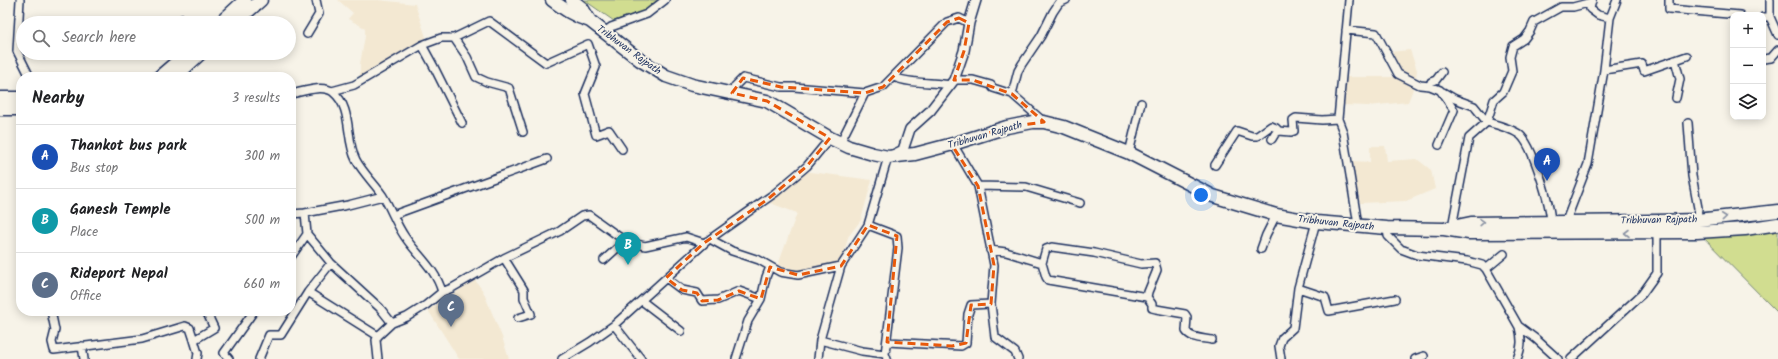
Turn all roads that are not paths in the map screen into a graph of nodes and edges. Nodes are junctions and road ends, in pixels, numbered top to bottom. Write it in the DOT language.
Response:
graph roads {
  1 [pos="20,0"];
  2 [pos="245,0"];
  3 [pos="261,0"];
  4 [pos="316,0"];
  5 [pos="552,0"];
  6 [pos="572,0"];
  7 [pos="665,0"];
  8 [pos="976,0"];
  9 [pos="1066,0"];
  10 [pos="1349,0"];
  11 [pos="1617,0"];
  12 [pos="1669,0"];
  13 [pos="1770,0"];
  14 [pos="1592,1"];
  15 [pos="1730,14"];
  16 [pos="19,16"];
  17 [pos="228,16"];
  18 [pos="243,16"];
  19 [pos="1766,17"];
  20 [pos="1610,18"];
  21 [pos="590,21"];
  22 [pos="969,23"];
  23 [pos="1346,30"];
  24 [pos="604,32"];
  25 [pos="307,34"];
  26 [pos="1778,35"];
  27 [pos="454,38"];
  28 [pos="422,46"];
  29 [pos="1778,50"];
  30 [pos="1687,56"];
  31 [pos="1766,59"];
  32 [pos="22,60"];
  33 [pos="179,60"];
  34 [pos="193,60"];
  35 [pos="1675,60"];
  36 [pos="1604,70"];
  37 [pos="28,72"];
  38 [pos="165,72"];
  39 [pos="180,72"];
  40 [pos="1442,72"];
  41 [pos="894,77"];
  42 [pos="952,82"];
  43 [pos="1430,86"];
  44 [pos="1440,90"];
  45 [pos="332,91"];
  46 [pos="296,93"];
  47 [pos="865,93"];
  48 [pos="732,94"];
  49 [pos="1012,94"];
  50 [pos="0,98"];
  51 [pos="16,98"];
  52 [pos="1676,98"];
  53 [pos="1141,103"];
  54 [pos="0,109"];
  55 [pos="16,109"];
  56 [pos="1338,119"];
  57 [pos="1044,122"];
  58 [pos="1487,122"];
  59 [pos="462,123"];
  60 [pos="1688,123"];
  61 [pos="1280,131"];
  62 [pos="523,132"];
  63 [pos="1272,139"];
  64 [pos="835,140"];
  65 [pos="953,144"];
  66 [pos="1439,145"];
  67 [pos="622,149"];
  68 [pos="1129,153"];
  69 [pos="888,157"];
  70 [pos="547,159"];
  71 [pos="1215,165"];
  72 [pos="978,186"];
  73 [pos="383,196"];
  74 [pos="1080,203"];
  75 [pos="1778,211"];
  76 [pos="305,213"];
  77 [pos="296,214"];
  78 [pos="393,215"];
  79 [pos="1276,215"];
  80 [pos="1697,220"];
  81 [pos="1566,221"];
  82 [pos="1316,222"];
  83 [pos="1778,224"];
  84 [pos="868,225"];
  85 [pos="1358,225"];
  86 [pos="1550,227"];
  87 [pos="1387,228"];
  88 [pos="1448,228"];
  89 [pos="1657,233"];
  90 [pos="307,234"];
  91 [pos="625,241"];
  92 [pos="707,241"];
  93 [pos="296,250"];
  94 [pos="990,250"];
  95 [pos="1262,250"];
  96 [pos="1504,254"];
  97 [pos="504,258"];
  98 [pos="604,260"];
  99 [pos="331,263"];
  100 [pos="1042,263"];
  101 [pos="841,266"];
  102 [pos="770,267"];
  103 [pos="1486,268"];
  104 [pos="666,278"];
  105 [pos="1298,288"];
  106 [pos="308,292"];
  107 [pos="442,292"];
  108 [pos="1147,297"];
  109 [pos="761,299"];
  110 [pos="1395,299"];
  111 [pos="642,301"];
  112 [pos="991,304"];
  113 [pos="296,311"];
  114 [pos="52,316"];
  115 [pos="208,316"];
  116 [pos="250,316"];
  117 [pos="293,316"];
  118 [pos="518,318"];
  119 [pos="392,323"];
  120 [pos="614,325"];
  121 [pos="1519,327"];
  122 [pos="681,331"];
  123 [pos="378,336"];
  124 [pos="194,340"];
  125 [pos="820,340"];
  126 [pos="1212,340"];
  127 [pos="887,342"];
  128 [pos="82,346"];
  129 [pos="573,352"];
  130 [pos="1424,356"];
  131 [pos="886,357"];
  132 [pos="84,359"];
  133 [pos="197,359"];
  134 [pos="229,359"];
  135 [pos="259,359"];
  136 [pos="378,359"];
  137 [pos="562,359"];
  138 [pos="578,359"];
  139 [pos="641,359"];
  140 [pos="736,359"];
  141 [pos="818,359"];
  142 [pos="1018,359"];
  143 [pos="1281,359"];
  144 [pos="1415,359"];
  145 [pos="1517,359"];
  146 [pos="1558,359"];
  147 [pos="1571,359"];
  1 -- 16 [label="street"];
  2 -- 17 [label="highway"];
  3 -- 18 [label="highway"];
  4 -- 25 [label="street"];
  5 -- 21 [label="highway, Tribhuvan Rajpath"];
  6 -- 21 [label="highway, Tribhuvan Rajpath"];
  7 -- 24 [label="street"];
  8 -- 22 [label="street"];
  9 -- 49 [label="street"];
  10 -- 23 [label="street"];
  11 -- 20 [label="street"];
  12 -- 15 [label="street"];
  13 -- 19 [label="street"];
  14 -- 20 [label="street"];
  14 -- 58 [label="street"];
  19 -- 26 [label="street"];
  20 -- 36 [label="street"];
  21 -- 24 [label="highway, Tribhuvan Rajpath"];
  22 -- 41 [label="street"];
  22 -- 42 [label="street"];
  23 -- 43 [label="street"];
  23 -- 56 [label="street"];
  24 -- 48 [label="highway, Tribhuvan Rajpath"];
  27 -- 28 [label="street"];
  27 -- 62 [label="street"];
  27 -- 67 [label="street"];
  28 -- 45 [label="street"];
  28 -- 59 [label="street"];
  29 -- 31 [label="street"];
  30 -- 35 [label="street"];
  32 -- 37 [label="street"];
  33 -- 38 [label="highway"];
  34 -- 39 [label="highway"];
  35 -- 36 [label="street"];
  35 -- 52 [label="street"];
  36 -- 81 [label="street"];
  40 -- 43 [label="street"];
  41 -- 42 [label="street"];
  41 -- 47 [label="street"];
  42 -- 49 [label="street"];
  42 -- 69 [label="street"];
  43 -- 44 [label="street"];
  44 -- 58 [label="street"];
  44 -- 66 [label="street"];
  45 -- 46 [label="street"];
  45 -- 73 [label="street"];
  47 -- 48 [label="street"];
  47 -- 64 [label="street"];
  48 -- 64 [label="highway, Tribhuvan Rajpath"];
  49 -- 57 [label="street"];
  50 -- 51 [label="highway"];
  53 -- 68 [label="street"];
  54 -- 55 [label="highway"];
  56 -- 61 [label="street"];
  56 -- 85 [label="street"];
  57 -- 65 [label="highway, Tribhuvan Rajpath"];
  57 -- 68 [label="highway, Tribhuvan Rajpath"];
  58 -- 86 [label="street"];
  58 -- 88 [label="street"];
  60 -- 80 [label="street"];
  61 -- 63 [label="street"];
  61 -- 71 [label="street"];
  64 -- 69 [label="highway, Tribhuvan Rajpath"];
  64 -- 92 [label="street"];
  65 -- 69 [label="highway, Tribhuvan Rajpath"];
  65 -- 72 [label="street"];
  68 -- 79 [label="highway, Tribhuvan Rajpath"];
  69 -- 84 [label="street"];
  70 -- 78 [label="street"];
  72 -- 74 [label="street"];
  72 -- 94 [label="street"];
  73 -- 76 [label="street"];
  73 -- 78 [label="street"];
  80 -- 75 [label="highway, Tribhuvan Rajpath, one-way"];
  76 -- 77 [label="street"];
  76 -- 90 [label="street"];
  78 -- 107 [label="street"];
  79 -- 82 [label="highway, Tribhuvan Rajpath"];
  79 -- 95 [label="street"];
  80 -- 81 [label="highway, Tribhuvan Rajpath"];
  81 -- 86 [label="highway, Tribhuvan Rajpath"];
  82 -- 85 [label="highway, Tribhuvan Rajpath"];
  82 -- 105 [label="street"];
  83 -- 89 [label="highway, Tribhuvan Rajpath"];
  84 -- 101 [label="street"];
  84 -- 127 [label="street"];
  85 -- 87 [label="highway, Tribhuvan Rajpath"];
  86 -- 88 [label="highway, Tribhuvan Rajpath"];
  89 -- 86 [label="highway, Tribhuvan Rajpath, one-way"];
  87 -- 88 [label="highway, Tribhuvan Rajpath"];
  87 -- 103 [label="street"];
  89 -- 147 [label="street"];
  90 -- 93 [label="street"];
  90 -- 99 [label="street"];
  91 -- 92 [label="street"];
  91 -- 97 [label="street"];
  91 -- 98 [label="street"];
  92 -- 102 [label="street"];
  92 -- 104 [label="street"];
  94 -- 100 [label="street"];
  94 -- 112 [label="street"];
  96 -- 103 [label="street"];
  97 -- 107 [label="street"];
  97 -- 118 [label="street"];
  99 -- 106 [label="street"];
  99 -- 119 [label="street"];
  100 -- 108 [label="street"];
  100 -- 108 [label="street"];
  101 -- 102 [label="street"];
  101 -- 125 [label="street"];
  102 -- 109 [label="street"];
  103 -- 121 [label="street"];
  104 -- 109 [label="street"];
  104 -- 111 [label="street"];
  105 -- 110 [label="street"];
  105 -- 143 [label="street"];
  106 -- 113 [label="street"];
  106 -- 123 [label="street"];
  107 -- 119 [label="street"];
  108 -- 126 [label="street"];
  109 -- 140 [label="street"];
  111 -- 120 [label="street"];
  111 -- 122 [label="street"];
  112 -- 127 [label="street"];
  112 -- 142 [label="street"];
  114 -- 128 [label="street"];
  115 -- 124 [label="street"];
  116 -- 134 [label="street"];
  117 -- 135 [label="street"];
  119 -- 123 [label="street"];
  120 -- 129 [label="street"];
  120 -- 139 [label="street"];
  121 -- 145 [label="street"];
  121 -- 146 [label="street"];
  123 -- 136 [label="street"];
  124 -- 128 [label="street"];
  124 -- 133 [label="street"];
  125 -- 131 [label="street"];
  125 -- 141 [label="street"];
  127 -- 131 [label="street"];
  128 -- 132 [label="street"];
  129 -- 137 [label="street"];
  129 -- 138 [label="street"];
  130 -- 144 [label="street"];
}
